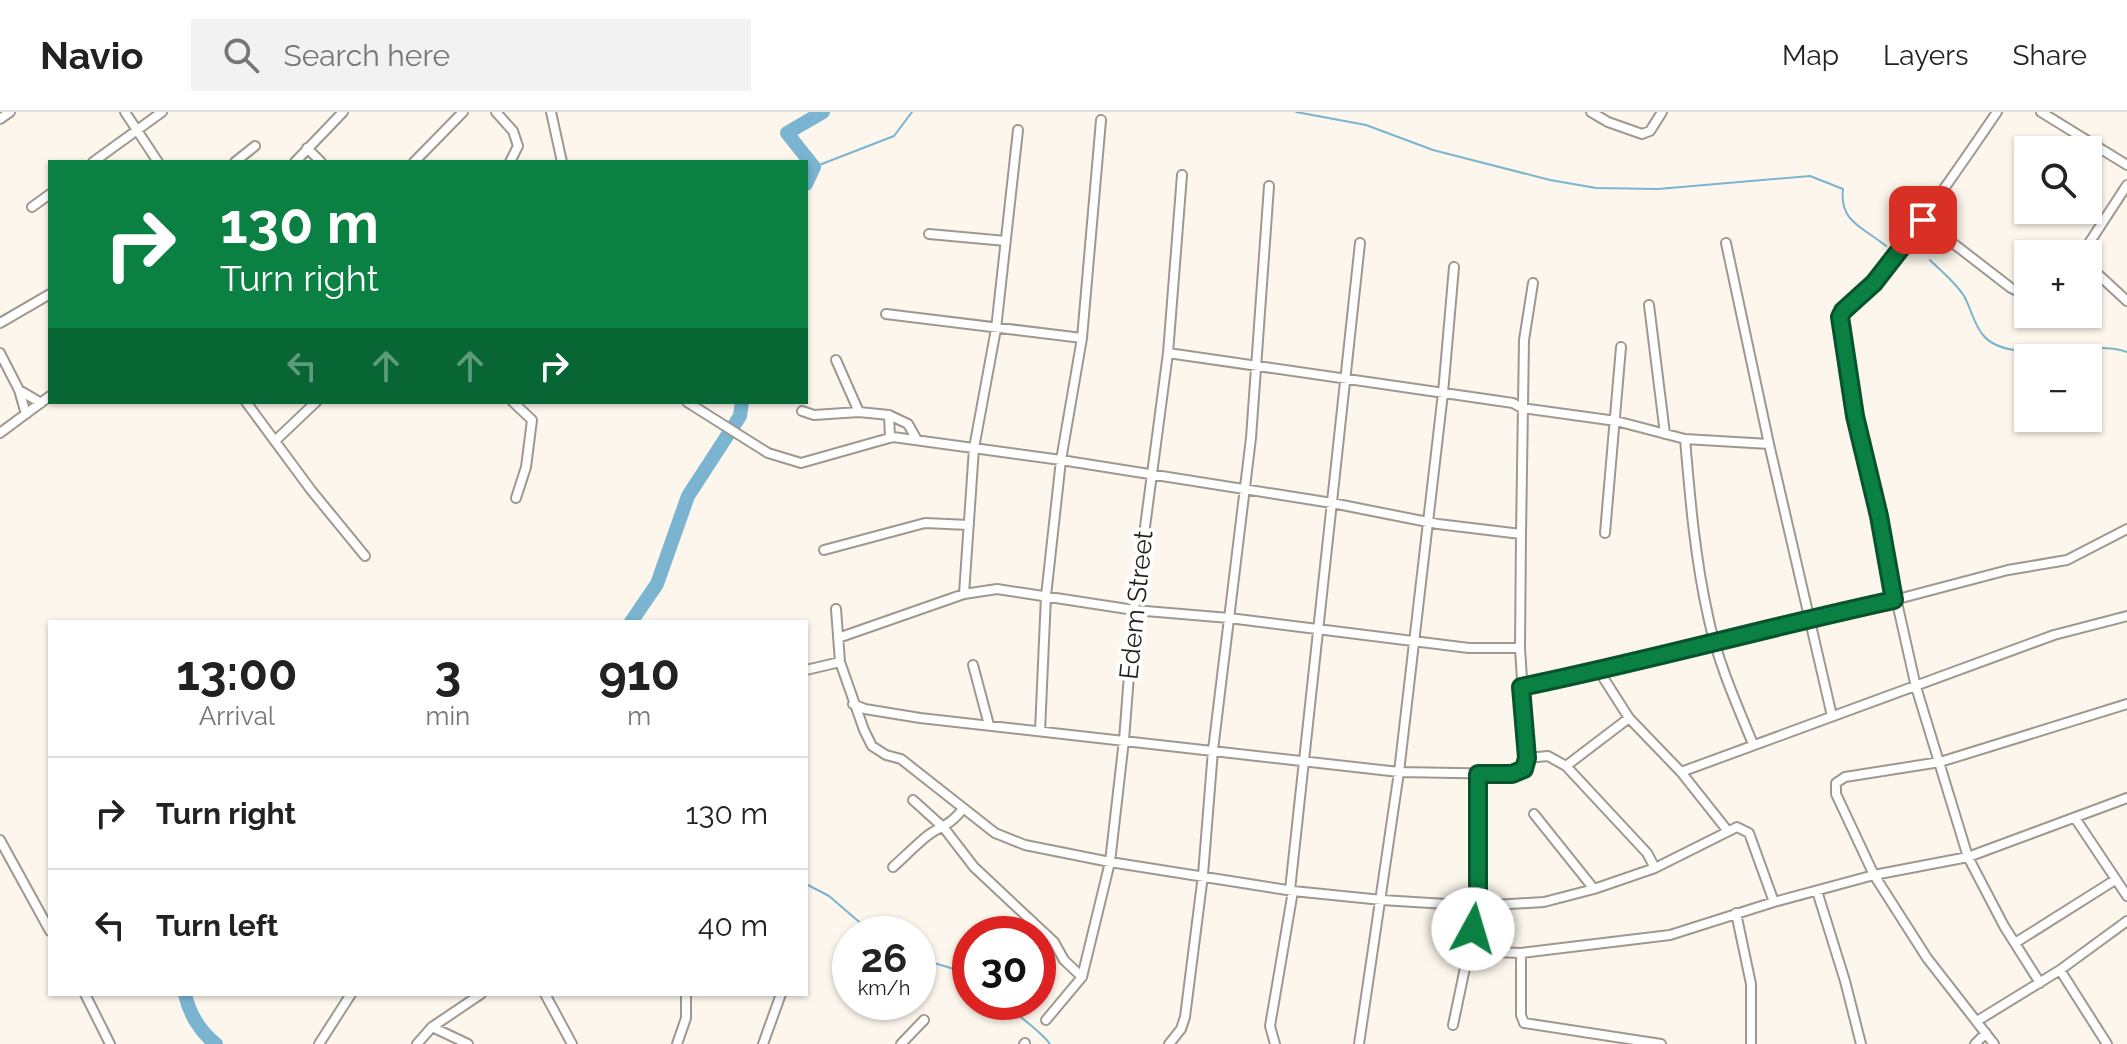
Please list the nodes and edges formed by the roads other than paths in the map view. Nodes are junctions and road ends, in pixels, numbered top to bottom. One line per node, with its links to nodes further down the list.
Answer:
1 (10, 112): 12 (street)
2 (125, 112): 14 (street)
3 (162, 112): 14 (street)
4 (343, 112): 17 (street)
5 (463, 112): 23 (street)
6 (496, 112): 24 (street)
7 (551, 112): 25 (street)
8 (1591, 112): 9 (street)
9 (1662, 112)
10 (1997, 112): 32 (street)
11 (2041, 112): 26 (street)
12 (0, 119)
13 (1101, 120): 48 (street)
14 (137, 130): 18 (street); 19 (street)
15 (1018, 130): 35 (street)
16 (255, 146): 20 (street)
17 (307, 148): 21 (street); 22 (street)
18 (96, 160)
19 (157, 160)
20 (238, 160)
21 (297, 160)
22 (319, 160)
23 (416, 160)
24 (511, 160)
25 (562, 160)
26 (2127, 165)
27 (1182, 175): 51 (street, Edem Street)
28 (2127, 185): 34 (street)
29 (1269, 186): 53 (street)
30 (48, 195): 31 (street)
31 (32, 207)
32 (1923, 220): 41 (street); 91 (street)
33 (929, 234): 35 (street)
34 (2091, 240)
35 (1006, 241): 47 (street)
36 (1360, 243): 54 (street)
37 (1726, 243): 75 (street)
38 (1454, 267): 56 (street)
39 (2102, 278): 43 (street)
40 (1533, 283): 63 (street)
41 (2014, 289)
42 (48, 295): 46 (street)
43 (2127, 301)
44 (1649, 305): 70 (street)
45 (886, 314): 47 (street)
46 (0, 323)
47 (996, 329): 48 (street); 76 (street)
48 (1082, 338): 77 (street)
49 (1621, 347): 68 (street)
50 (0, 353): 55 (street)
51 (1168, 353): 53 (street); 78 (street, Edem Street)
52 (836, 360): 65 (street)
53 (1256, 367): 54 (street); 79 (street)
54 (1344, 378): 56 (street); 81 (street)
55 (19, 390): 58 (street); 66 (street)
56 (1443, 393): 63 (street); 82 (street)
57 (48, 398): 58 (street)
58 (41, 403): 66 (street)
59 (248, 404): 73 (street)
60 (314, 404): 73 (street)
61 (515, 404): 80 (street)
62 (690, 404): 71 (street)
63 (1522, 408): 68 (street); 86 (street)
64 (802, 411): 65 (street)
65 (859, 412): 67 (street)
66 (26, 414): 69 (street)
67 (889, 415): 71 (street); 74 (street)
68 (1616, 421): 70 (street); 85 (street)
69 (0, 433)
70 (1665, 434): 72 (street)
71 (890, 438): 74 (street)
72 (1685, 439): 75 (street); 99 (street)
73 (276, 440): 88 (street)
74 (917, 440): 76 (street)
75 (1769, 444): 96 (street)
76 (974, 448): 77 (street); 83 (street)
77 (1061, 460): 78 (street); 90 (street)
78 (1150, 475): 79 (street); 93 (street, Edem Street)
79 (1244, 491): 81 (street); 95 (street)
80 (516, 498)
81 (1332, 503): 82 (street); 97 (street)
82 (1428, 522): 86 (street); 100 (street)
83 (969, 525): 87 (street); 89 (street)
84 (2127, 529): 91 (street)
85 (1605, 533)
86 (1521, 534): 101 (street)
87 (824, 550)
88 (365, 556)
89 (964, 594): 90 (street); 98 (street)
90 (1046, 596): 93 (street); 113 (street)
91 (1894, 600): 96 (street); 107 (street)
92 (836, 609): 98 (street)
93 (1134, 610): 95 (street); 114 (street, Edem Street)
94 (2127, 616): 107 (street)
95 (1229, 618): 97 (street); 116 (street)
96 (1809, 618): 99 (street); 110 (street)
97 (1318, 629): 100 (street); 118 (street)
98 (838, 638): 102 (street)
99 (1716, 640): 105 (street); 115 (street)
100 (1414, 641): 101 (street); 121 (street)
101 (1520, 648): 106 (street)
102 (840, 662): 104 (street); 108 (street)
103 (973, 665): 112 (street)
104 (808, 670)
105 (1599, 671): 106 (street); 111 (street)
106 (1521, 687): 117 (street)
107 (1916, 687): 110 (street); 119 (street)
108 (853, 704): 112 (street); 126 (street)
109 (2127, 704): 119 (street)
110 (1832, 716): 115 (street)
111 (1629, 718): 120 (street); 122 (street)
112 (989, 725): 113 (street)
113 (1040, 731): 114 (street)
114 (1124, 740): 116 (street); 133 (street, Edem Street)
115 (1753, 744): 122 (street)
116 (1213, 750): 118 (street); 136 (street)
117 (1527, 758): 120 (street); 123 (street)
118 (1305, 761): 121 (street); 140 (street)
119 (1940, 762): 132 (street); 137 (street)
120 (1566, 766): 135 (street)
121 (1399, 772): 123 (street); 143 (street)
122 (1681, 772): 130 (street)
123 (1478, 774): 145 (street)
124 (2127, 798): 128 (street)
125 (913, 800): 129 (street)
126 (962, 810): 129 (street); 133 (street)
127 (1534, 814): 139 (street)
128 (2075, 818): 132 (street); 138 (street)
129 (944, 828): 134 (street); 153 (street)
130 (1727, 830): 135 (street); 144 (street)
131 (0, 840): 148 (street)
132 (1968, 857): 137 (street); 149 (street)
133 (1110, 862): 136 (street); 153 (street, Edem Street)
134 (893, 867)
135 (1655, 868): 139 (street)
136 (1203, 875): 140 (street); 175 (street)
137 (1874, 875): 141 (street); 163 (street)
138 (2115, 880): 142 (street); 149 (street)
139 (1594, 889): 145 (street)
140 (1291, 890): 143 (street); 176 (street)
141 (1817, 891): 144 (street); 180 (street)
142 (2127, 896)
143 (1382, 900): 145 (street); 177 (street)
144 (1774, 902): 146 (street)
145 (1478, 906): 150 (street)
146 (1736, 913): 151 (street); 179 (street)
147 (2127, 921): 152 (street)
148 (48, 927)
149 (2015, 943): 154 (street)
150 (1469, 951): 151 (street); 164 (street)
151 (1521, 953): 178 (street)
152 (2060, 970): 154 (street); 183 (street)
153 (1082, 977): 161 (street, Edem Street)
154 (2040, 983): 163 (street)
155 (86, 996): 167 (street)
156 (350, 996): 168 (street)
157 (478, 996): 165 (street)
158 (546, 996): 171 (street)
159 (686, 996): 172 (street)
160 (780, 996): 173 (street)
161 (1056, 1008)
162 (924, 1020): 174 (street)
163 (1977, 1021): 166 (street)
164 (1453, 1025)
165 (432, 1027): 169 (street); 170 (street)
166 (1986, 1033): 181 (street); 182 (street)
167 (110, 1044)
168 (319, 1044)
169 (417, 1044)
170 (468, 1044)
171 (572, 1044)
172 (677, 1044)
173 (763, 1044)
174 (901, 1044)
175 (1169, 1044)
176 (1275, 1044)
177 (1359, 1044)
178 (1661, 1044)
179 (1751, 1044)
180 (1861, 1044)
181 (1975, 1044)
182 (1994, 1044)
183 (2107, 1044)

